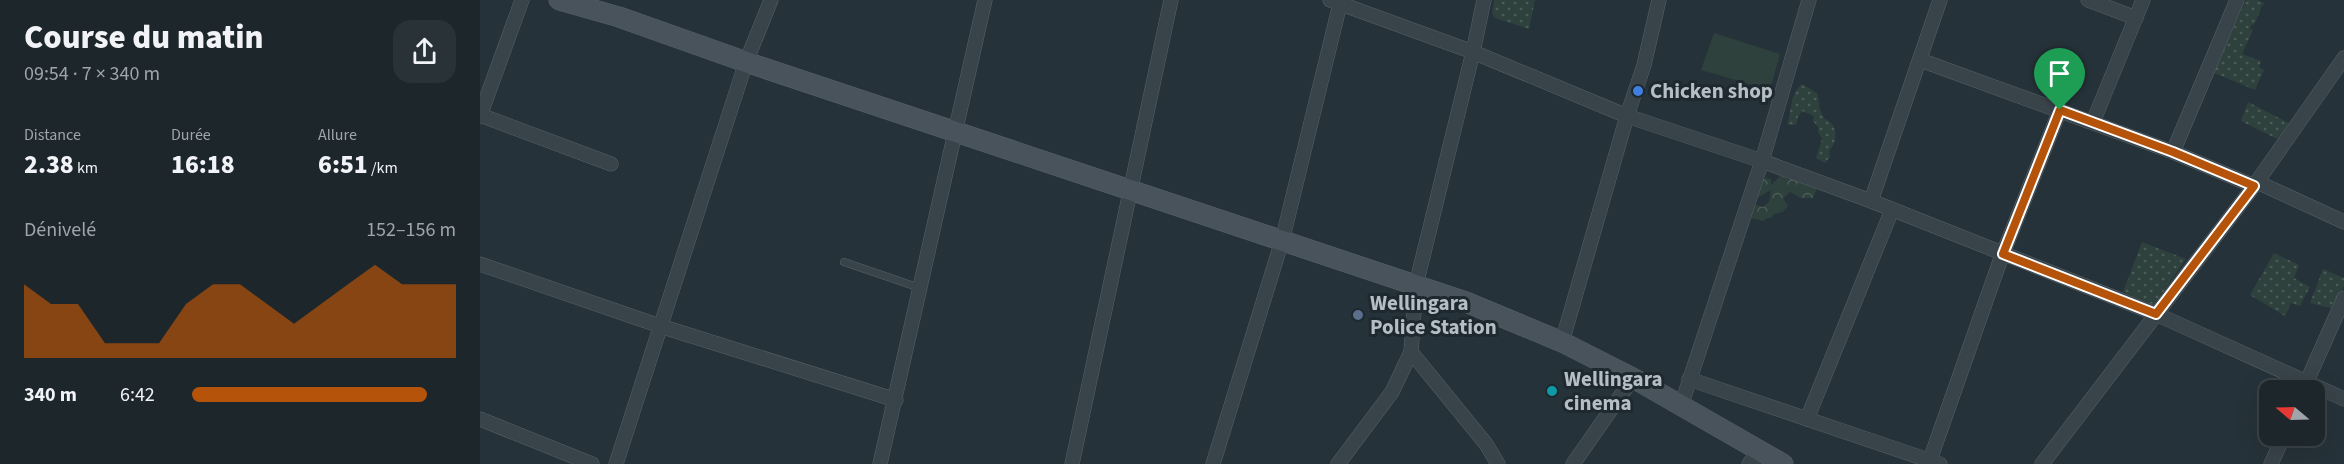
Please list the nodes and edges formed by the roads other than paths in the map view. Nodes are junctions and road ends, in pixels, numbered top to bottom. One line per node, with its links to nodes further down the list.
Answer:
1 (522, 0): 20 (street)
2 (559, 0): 18 (street)
3 (771, 0): 18 (street)
4 (985, 0): 23 (street)
5 (1171, 0): 28 (street)
6 (1484, 0): 15 (street)
7 (1659, 0): 21 (street)
8 (1809, 0): 25 (street)
9 (1940, 0): 17 (street)
10 (2088, 0): 14 (street)
11 (2143, 0): 14 (street)
12 (2237, 0): 24 (street)
13 (1337, 1): 15 (street); 32 (street)
14 (2136, 18): 22 (street)
15 (1473, 52): 21 (street); 36 (street)
16 (2344, 58): 27 (street)
17 (1920, 60): 19 (street); 29 (street)
18 (746, 62): 23 (street); 40 (street)
19 (2060, 110): 22 (street); 33 (street)
20 (480, 115): 26 (street)
21 (1627, 116): 25 (street); 41 (street)
22 (2093, 122): 24 (street)
23 (955, 130): 28 (street); 37 (street)
24 (2173, 152): 27 (street)
25 (1762, 161): 29 (street); 44 (street)
26 (611, 164)
27 (2255, 184): 31 (street); 39 (street)
28 (1131, 189): 32 (street); 59 (street)
29 (1871, 201): 30 (street)
30 (1892, 210): 33 (street); 52 (street)
31 (2344, 222)
32 (1282, 241): 36 (street); 60 (street)
33 (2003, 254): 39 (street); 55 (street)
34 (844, 262): 37 (lane)
35 (480, 264): 40 (street)
36 (1416, 285): 41 (street); 42 (street)
37 (920, 288): 49 (street)
38 (2344, 298): 46 (street)
39 (2156, 314): 45 (street); 65 (street)
40 (660, 326): 49 (street); 57 (street)
41 (1562, 342): 43 (street)
42 (1411, 352): 61 (street); 62 (street)
43 (1633, 378): 50 (street); 63 (street)
44 (1689, 379): 50 (street); 52 (street)
45 (2291, 380)
46 (2308, 380)
47 (2325, 393): 48 (street)
48 (2344, 399)
49 (896, 400): 58 (street)
50 (1681, 406): 54 (street)
51 (480, 419): 56 (street)
52 (1807, 419): 55 (street)
53 (2279, 446): 66 (street)
54 (1754, 457): 64 (street)
55 (1935, 462)
56 (592, 464)
57 (616, 464)
58 (879, 464)
59 (1072, 464)
60 (1213, 464)
61 (1338, 464)
62 (1498, 464)
63 (1573, 464)
64 (1783, 464)
65 (2042, 464)
66 (2271, 464)

